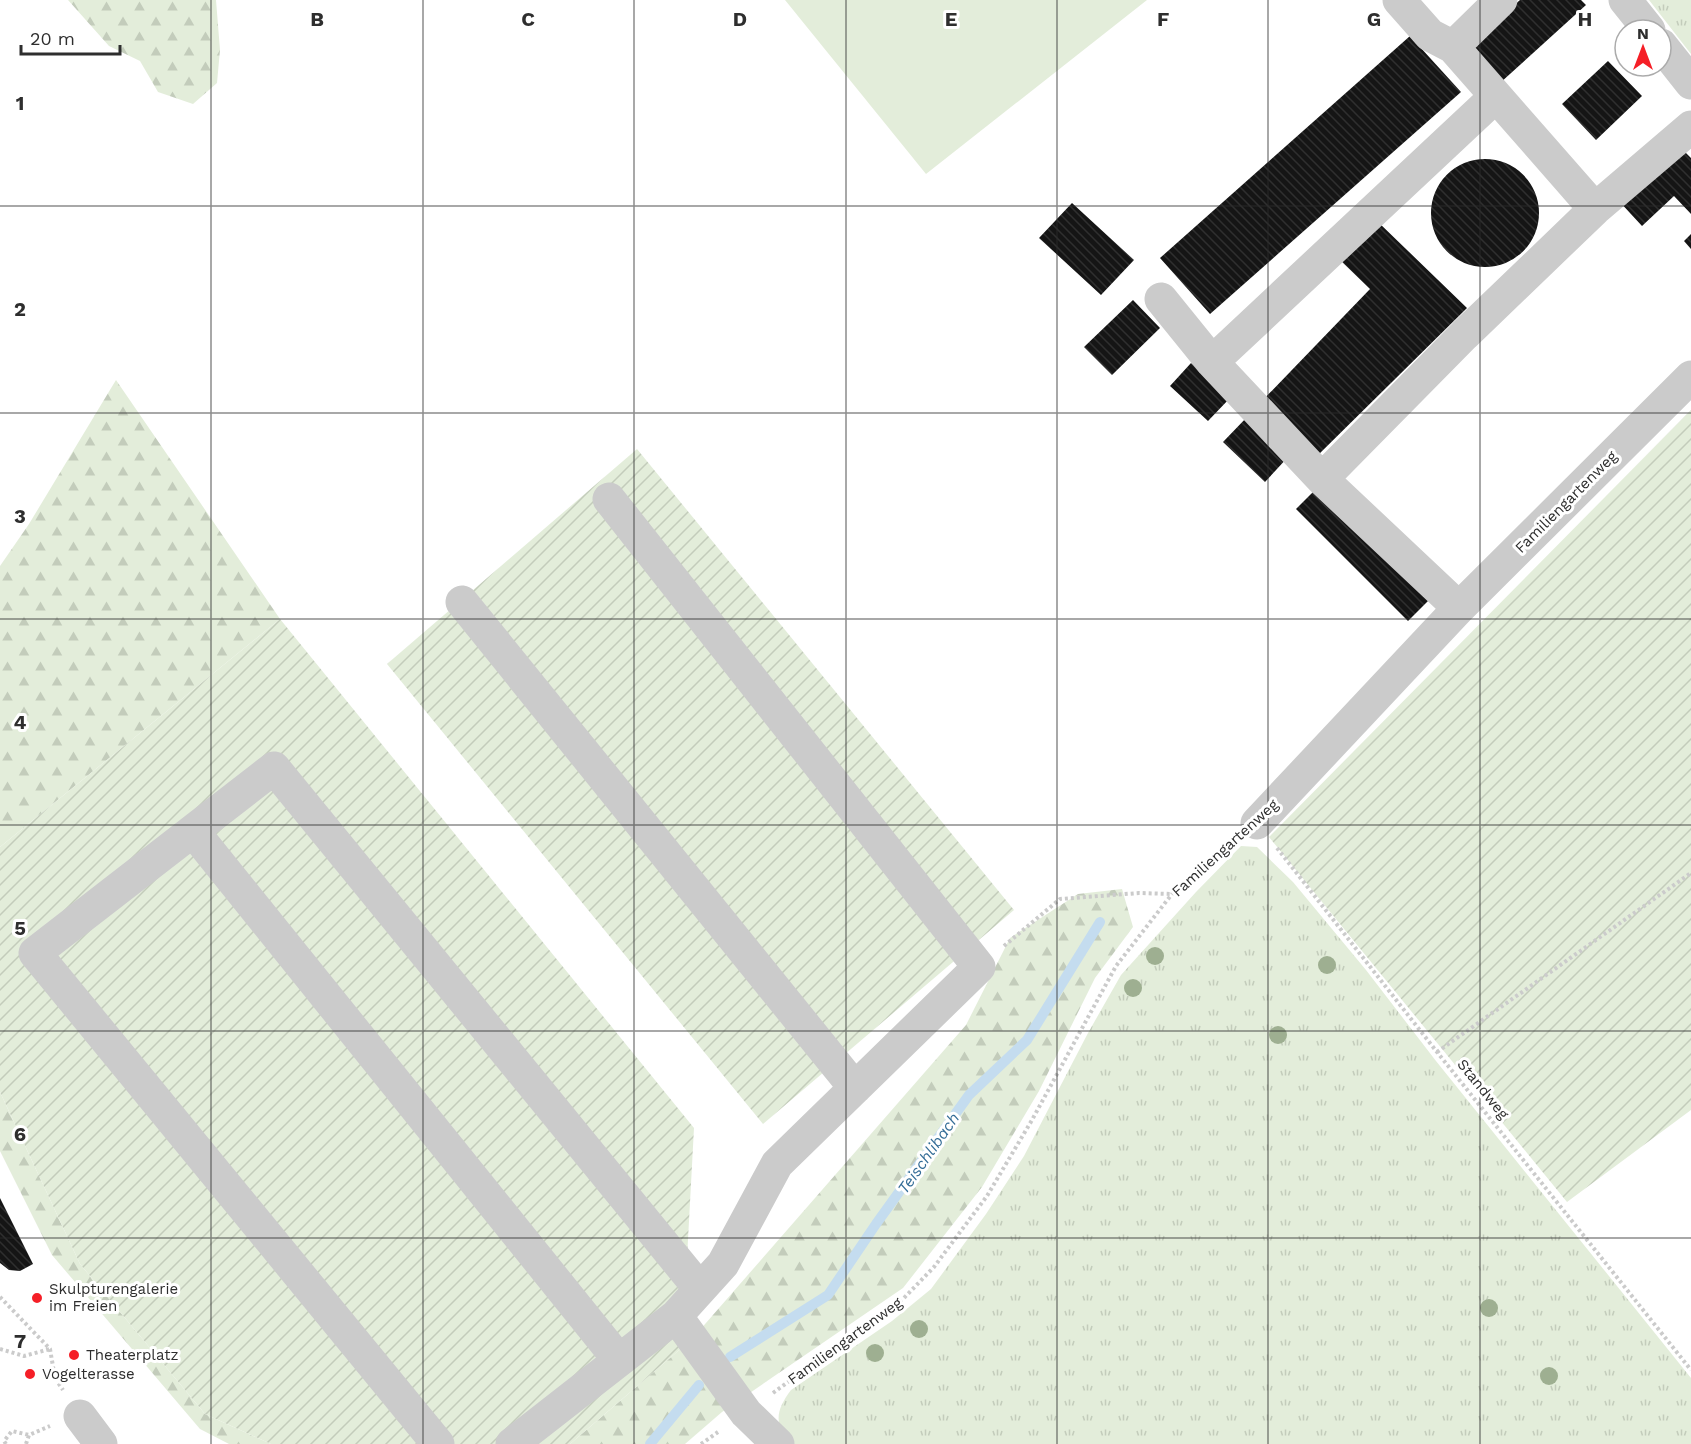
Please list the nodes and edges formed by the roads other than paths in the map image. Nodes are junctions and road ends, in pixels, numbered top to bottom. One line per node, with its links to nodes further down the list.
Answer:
1 (1399, 0): 5 (street)
2 (1501, 0): 5 (street)
3 (1625, 0): 4 (street)
4 (1639, 18)
5 (1453, 47): 8 (street)
6 (1673, 60): 7 (street)
7 (1691, 82)
8 (1495, 97): 10 (street); 12 (street)
9 (1691, 127): 10 (street)
10 (1595, 209): 14 (street)
11 (1161, 299): 12 (street)
12 (1212, 362): 14 (street)
13 (1691, 377): 17 (street, Familiengartenweg)
14 (1322, 479): 17 (street)
15 (609, 499): 20 (street)
16 (462, 602): 20 (street)
17 (1459, 608): 18 (street, Familiengartenweg)
18 (1257, 823)
19 (193, 831): 21 (street); 23 (street); 26 (street)
20 (855, 1088): 21 (street)
21 (700, 1289): 22 (street)
22 (676, 1316): 23 (street); 28 (street)
23 (619, 1360): 27 (street)
24 (80, 1416): 25 (street)
25 (101, 1444)
26 (438, 1444)
27 (512, 1444)
28 (778, 1444)

